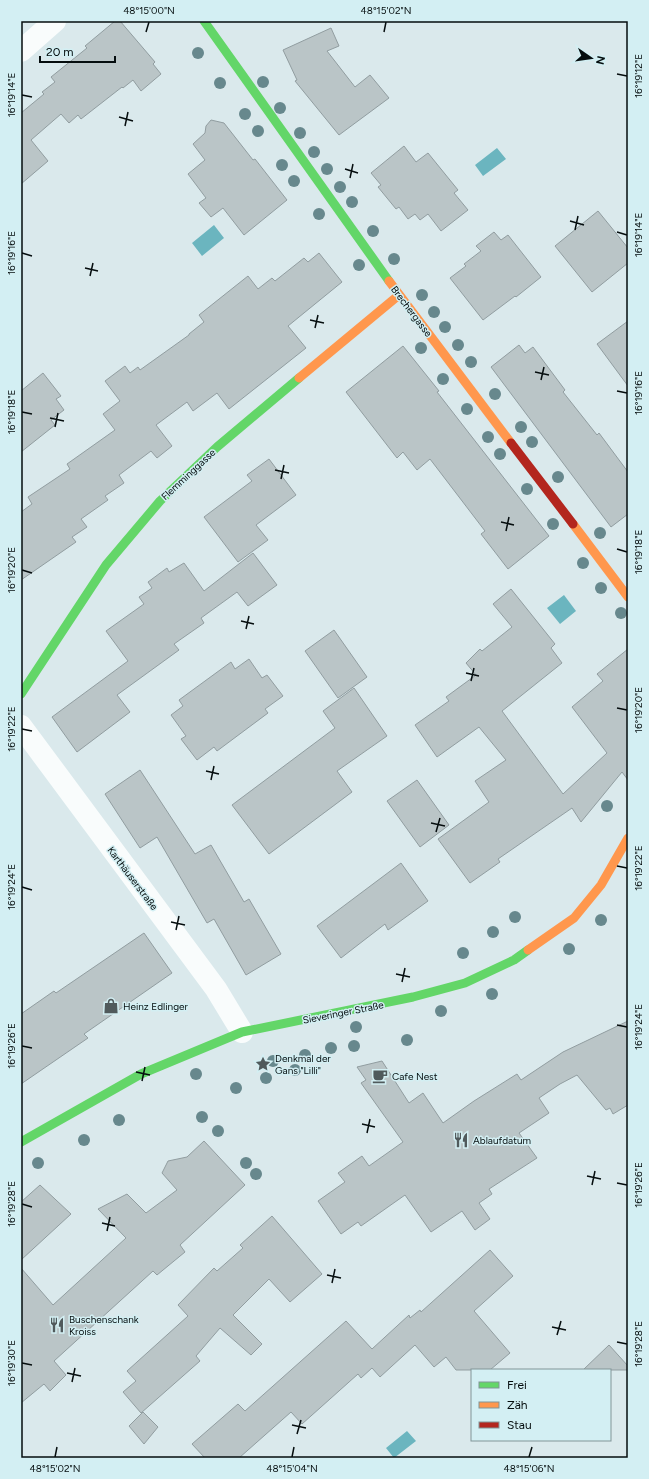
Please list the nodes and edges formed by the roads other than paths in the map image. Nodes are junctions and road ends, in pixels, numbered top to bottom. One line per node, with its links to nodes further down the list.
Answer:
1 (55, 21): 3 (street)
2 (204, 21): 4 (street, Brechergasse)
3 (21, 51)
4 (399, 294): 5 (street, Brechergasse); 6 (street, Flemminggasse)
5 (628, 597)
6 (21, 694)
7 (21, 726): 9 (street, Karthäuserstraße)
8 (628, 838): 9 (street, Sieveringer Straße)
9 (242, 1032): 10 (street, Sieveringer Straße)
10 (21, 1142)

